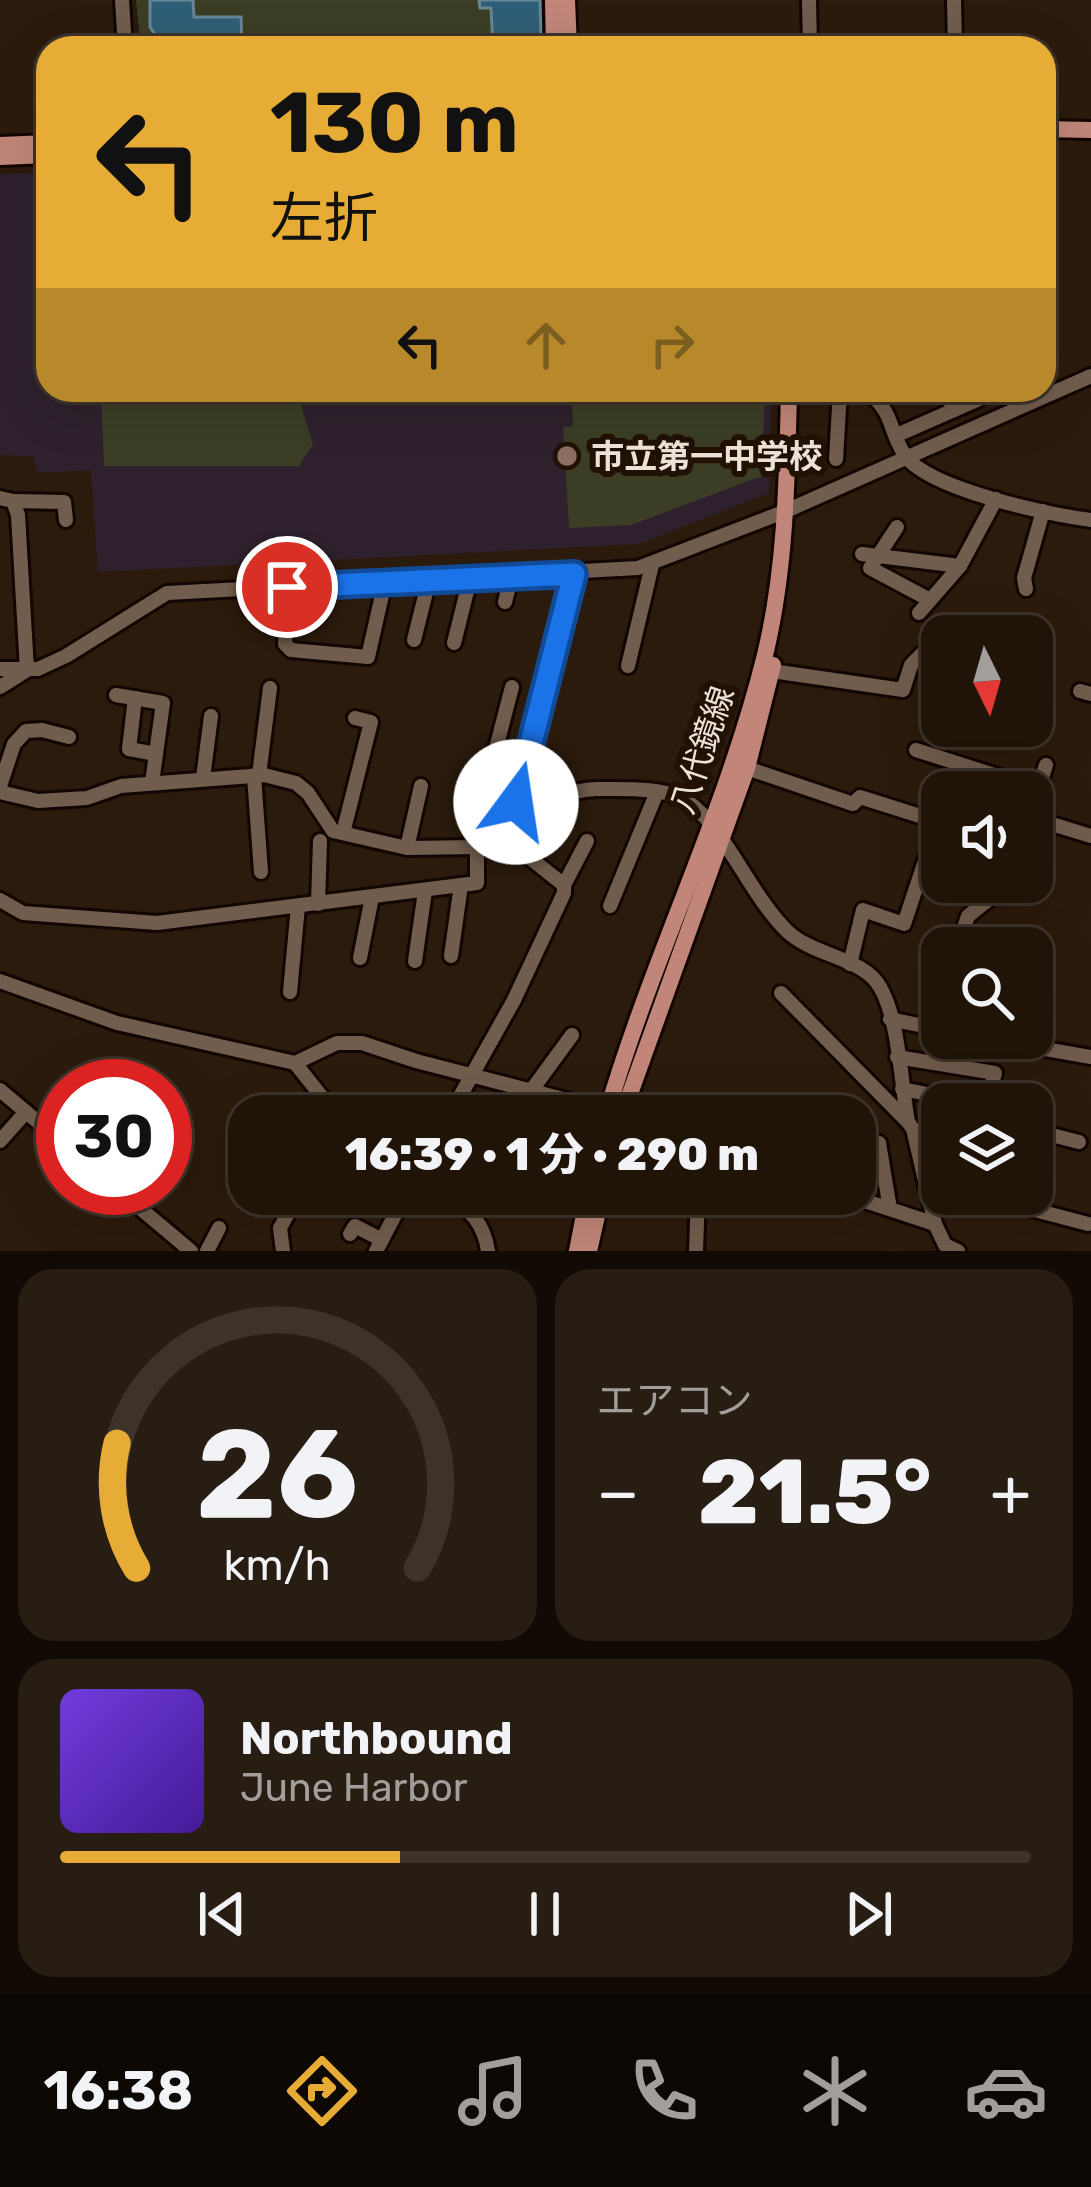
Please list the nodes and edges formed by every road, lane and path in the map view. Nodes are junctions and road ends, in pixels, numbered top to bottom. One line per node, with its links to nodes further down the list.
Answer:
1 (122, 0): 6 (street)
2 (553, 0): 7 (main road)
3 (567, 0): 8 (main road)
4 (809, 0): 9 (street)
5 (954, 0): 10 (street)
6 (124, 36)
7 (554, 36)
8 (568, 36)
9 (810, 36)
10 (955, 36)
11 (1056, 129): 12 (main road)
12 (1091, 130)
13 (1056, 139): 14 (main road)
14 (1091, 140)
15 (36, 144): 16 (main road)
16 (0, 145)
17 (36, 156): 18 (main road)
18 (0, 157)
19 (1091, 376): 20 (street)
20 (1056, 391)
21 (789, 402): 34 (main road, 八代鏡線)
22 (798, 402): 34 (main road, 八代鏡線)
23 (838, 402): 31 (street)
24 (881, 402): 29 (street)
25 (950, 402): 28 (street)
26 (972, 402): 28 (street)
27 (1031, 402): 30 (street)
28 (954, 410): 29 (street)
29 (897, 435): 30 (street)
30 (905, 457): 33 (street); 34 (street)
31 (836, 459)
32 (7, 499): 36 (street); 57 (street)
33 (996, 499): 35 (street); 41 (street)
34 (791, 508): 40 (street); 58 (main road, 八代鏡線); 82 (main road, 八代鏡線)
35 (1043, 512): 37 (street); 48 (street)
36 (66, 520)
37 (1091, 520)
38 (897, 527): 39 (street)
39 (870, 555): 41 (street); 49 (street)
40 (652, 565): 42 (street); 55 (street)
41 (960, 566): 49 (street)
42 (574, 574): 43 (street); 79 (street)
43 (511, 577): 44 (street); 50 (street)
44 (470, 579): 45 (street); 53 (street)
45 (429, 580): 46 (street); 52 (street)
46 (385, 582): 47 (street); 47 (street)
47 (287, 587): 57 (street)
48 (1026, 589)
49 (930, 600): 51 (street)
50 (505, 602)
51 (919, 614)
52 (414, 640)
53 (454, 643)
54 (921, 655): 58 (street)
55 (628, 665)
56 (0, 669): 57 (street)
57 (27, 670): 59 (street)
58 (772, 671): 70 (main road, 八代鏡線)
59 (0, 687)
60 (512, 687): 79 (street)
61 (270, 688): 73 (street)
62 (116, 695): 63 (street)
63 (135, 698): 68 (street); 68 (street)
64 (211, 716): 74 (street)
65 (355, 718): 83 (street)
66 (70, 737): 77 (street)
67 (916, 750): 71 (street)
68 (156, 754): 75 (street)
69 (1046, 765): 72 (street)
70 (747, 768): 80 (street); 82 (main road, 八代鏡線)
71 (982, 771)
72 (1044, 771)
73 (257, 775): 74 (street); 83 (street); 90 (street)
74 (203, 778): 75 (street)
75 (152, 783): 77 (street)
76 (422, 786): 89 (street)
77 (0, 789)
78 (657, 792): 79 (street); 82 (street); 100 (street)
79 (516, 815): 84 (street)
80 (921, 816)
81 (1053, 824): 85 (street)
82 (715, 830): 105 (street); 126 (main road, 八代鏡線)
83 (343, 833): 89 (street)
84 (502, 835): 88 (street); 93 (street)
85 (1091, 836)
86 (320, 841): 98 (street)
87 (587, 841): 93 (street)
88 (477, 847): 89 (street); 92 (street)
89 (407, 848)
90 (261, 872)
91 (921, 876): 105 (street)
92 (461, 885): 94 (street); 102 (street)
93 (564, 885): 116 (street)
94 (425, 891): 95 (street); 104 (street)
95 (372, 897): 98 (street); 103 (street)
96 (0, 900): 99 (street)
97 (984, 903): 101 (street)
98 (318, 904): 99 (street)
99 (298, 906): 107 (street)
100 (610, 906)
101 (964, 927)
102 (451, 956)
103 (360, 958)
104 (415, 961)
105 (850, 964): 109 (street)
106 (0, 981): 115 (street)
107 (290, 992)
108 (781, 993): 129 (street)
109 (890, 1019): 110 (street); 113 (street)
110 (921, 1026)
111 (573, 1036): 120 (street)
112 (1053, 1050): 114 (street)
113 (897, 1057): 117 (street); 119 (street)
114 (1091, 1057)
115 (295, 1063): 116 (street); 122 (street)
116 (472, 1075): 120 (street); 123 (street)
117 (991, 1083)
118 (0, 1090): 127 (street)
119 (902, 1090): 121 (street); 129 (street)
120 (537, 1092): 124 (street); 125 (street)
121 (921, 1093)
122 (320, 1095)
123 (461, 1095)
124 (536, 1095)
125 (547, 1095)
126 (624, 1095)
127 (26, 1112): 128 (street); 131 (street)
128 (36, 1120)
129 (908, 1122): 134 (street)
130 (1053, 1135): 132 (street)
131 (0, 1141)
132 (1079, 1142)
133 (879, 1143): 136 (street)
134 (921, 1167)
135 (876, 1204): 136 (street)
136 (890, 1209): 146 (street)
137 (148, 1215): 152 (street)
138 (286, 1215): 154 (street)
139 (395, 1215): 150 (street)
140 (472, 1215): 155 (street)
141 (584, 1215): 156 (main road)
142 (597, 1215): 157 (main road)
143 (697, 1215): 158 (street)
144 (933, 1215): 146 (street)
145 (1053, 1215): 147 (street)
146 (935, 1224): 151 (street)
147 (1088, 1224)
148 (219, 1228): 153 (street)
149 (350, 1234): 150 (street)
150 (379, 1245)
151 (960, 1250)
152 (191, 1251)
153 (207, 1251)
154 (283, 1251)
155 (488, 1251)
156 (577, 1251)
157 (589, 1251)
158 (696, 1251)

